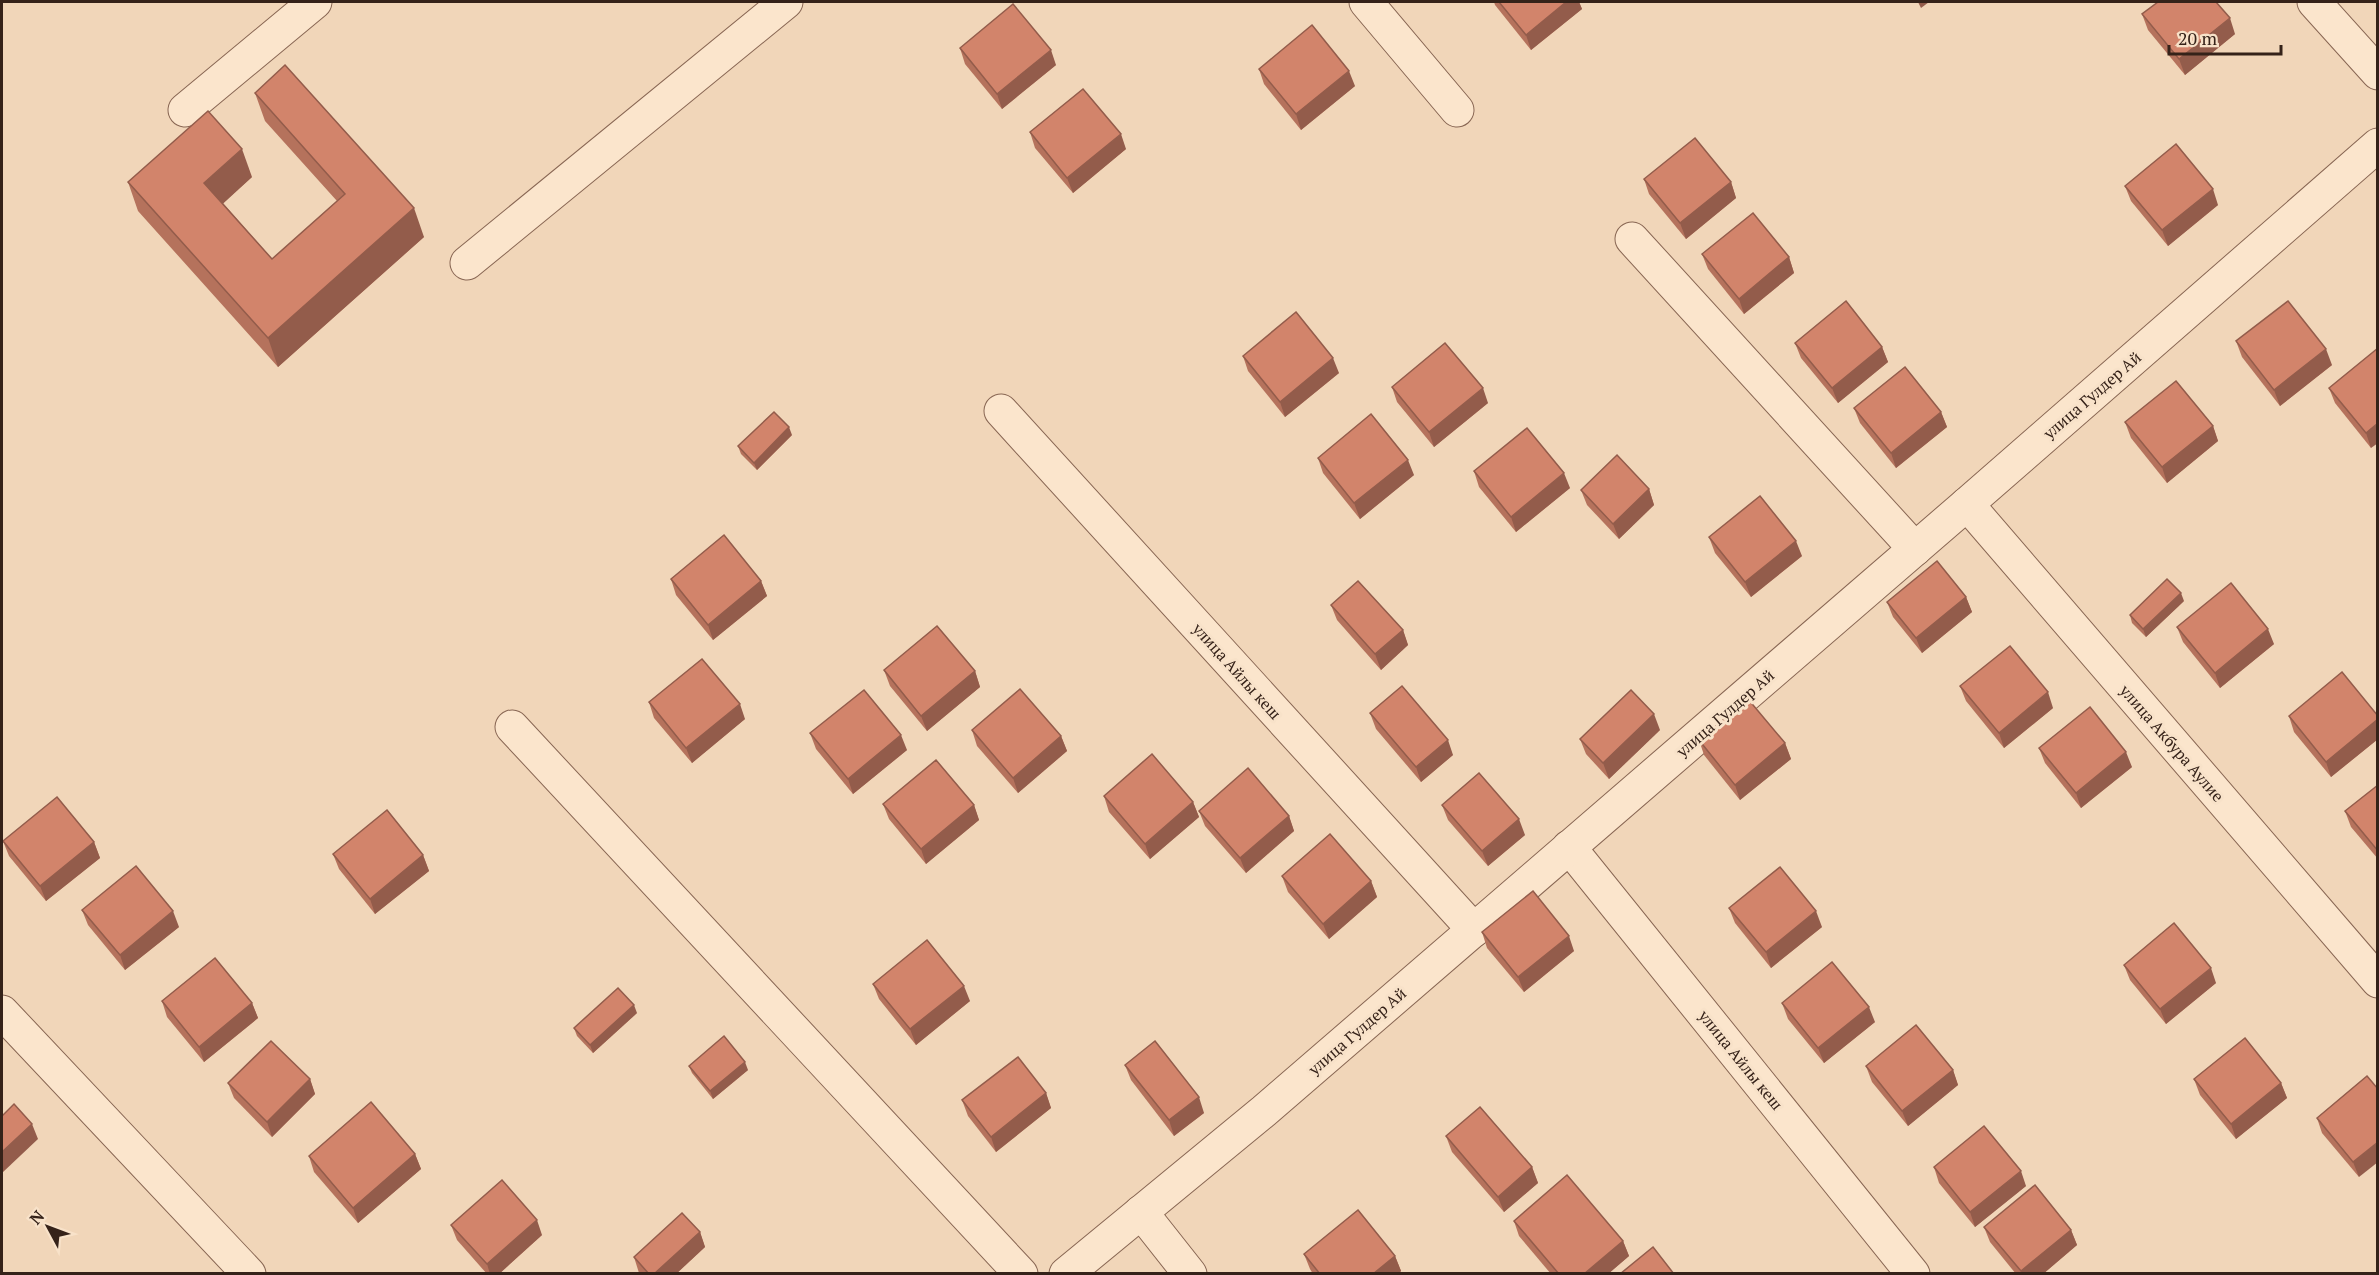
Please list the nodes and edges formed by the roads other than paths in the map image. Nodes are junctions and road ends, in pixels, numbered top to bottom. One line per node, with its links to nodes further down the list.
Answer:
1 (315, 2): 6 (street)
2 (786, 2): 10 (street)
3 (1366, 2): 7 (street)
4 (2314, 2): 5 (street)
5 (2378, 73)
6 (185, 110)
7 (1457, 110)
8 (2378, 145): 12 (street, улица Гулдер Ай)
9 (1632, 239): 13 (street)
10 (467, 263)
11 (1001, 411): 16 (street, улица Айлы кеш)
12 (1967, 504): 13 (street, улица Гулдер Ай); 17 (street, улица Акбура Аулие)
13 (1915, 549): 15 (street, улица Гулдер Ай)
14 (512, 727): 21 (street)
15 (1569, 847): 16 (street, улица Гулдер Ай); 24 (street, улица Айлы кеш)
16 (1474, 930): 19 (street, улица Гулдер Ай)
17 (2378, 981)
18 (2, 1012): 20 (street)
19 (1141, 1212): 22 (street, улица Гулдер Ай); 23 (street)
20 (249, 1274)
21 (1021, 1274)
22 (1066, 1274)
23 (1190, 1274)
24 (1913, 1274)

